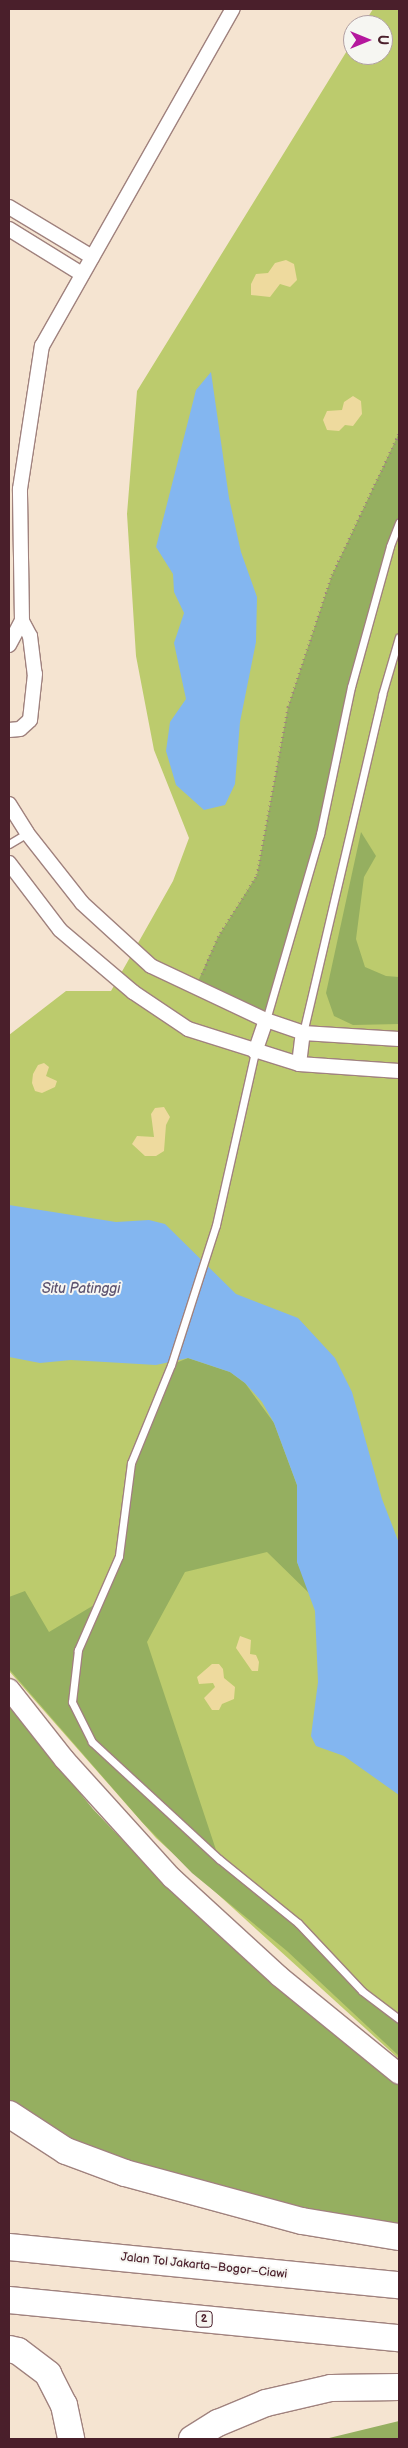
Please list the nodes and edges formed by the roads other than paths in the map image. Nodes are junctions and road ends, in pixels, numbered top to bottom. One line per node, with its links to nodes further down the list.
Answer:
1 (233, 9): 4 (street)
2 (9, 207): 4 (street)
3 (9, 229): 5 (street)
4 (92, 257): 5 (street)
5 (82, 274): 7 (street)
6 (399, 523): 15 (lane)
7 (22, 621): 9 (street); 10 (street)
8 (399, 638): 16 (lane)
9 (9, 645)
10 (9, 730)
11 (9, 804): 12 (street)
12 (27, 833): 13 (lane); 15 (street)
13 (9, 844)
14 (9, 863): 18 (street)
15 (266, 1020): 16 (street); 18 (street)
16 (303, 1033): 17 (street); 19 (street)
17 (399, 1039)
18 (254, 1052): 19 (street); 22 (lane)
19 (299, 1064): 20 (street)
20 (399, 1071)
21 (9, 1689): 23 (main road)
22 (399, 2019)
23 (399, 2074)
24 (9, 2114): 25 (highway)
25 (399, 2237)
26 (9, 2247): 27 (highway, Jalan Tol Jakarta–Bogor–Ciawi)
27 (399, 2285)
28 (9, 2300): 29 (highway, 2)
29 (399, 2338)
30 (9, 2348): 32 (highway)
31 (399, 2387): 33 (highway)
32 (71, 2439)
33 (192, 2439)

